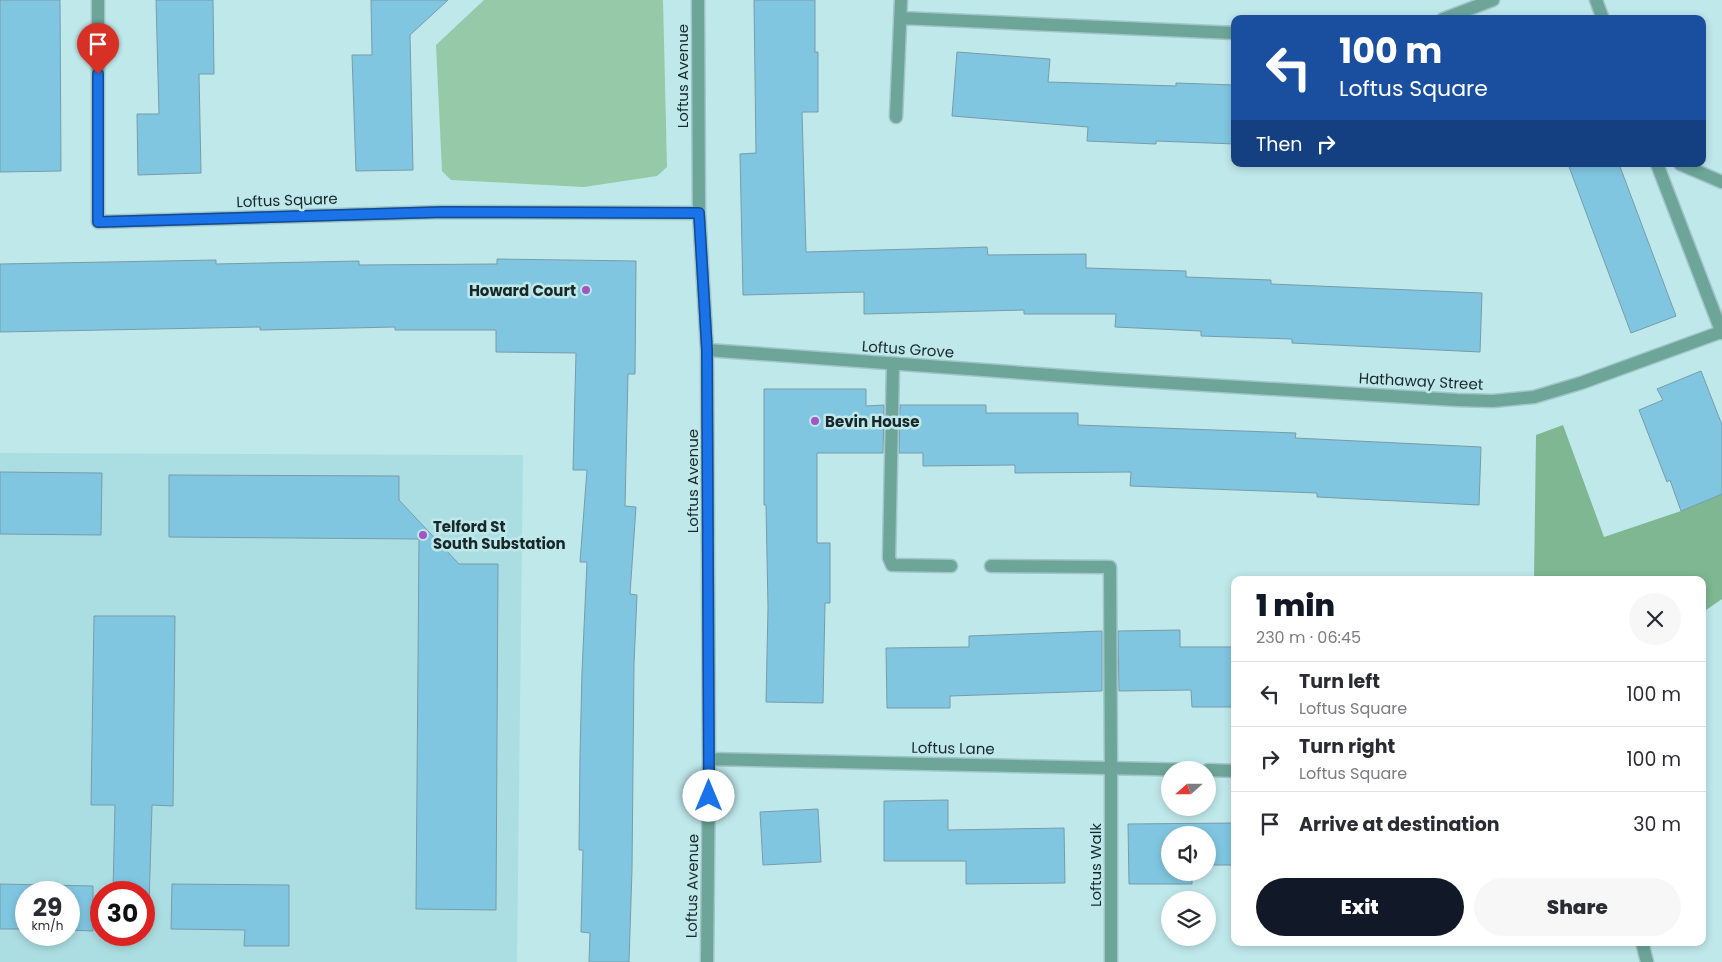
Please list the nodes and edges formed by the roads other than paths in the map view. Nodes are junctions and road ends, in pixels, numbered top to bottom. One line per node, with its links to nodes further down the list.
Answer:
1 (98, 0): 14 (street, Loftus Square)
2 (698, 0): 14 (street, Loftus Avenue)
3 (901, 0): 8 (street)
4 (1493, 0): 6 (street)
5 (1596, 0): 7 (street)
6 (1454, 15)
7 (1602, 15)
8 (900, 18): 9 (street); 10 (street)
9 (1231, 34)
10 (896, 117)
11 (1658, 167): 15 (street)
12 (1687, 167): 13 (street)
13 (1722, 182)
14 (699, 213): 16 (street, Loftus Avenue)
15 (1722, 333): 18 (street, Hathaway Street)
16 (707, 350): 17 (street, Loftus Grove); 21 (street, Loftus Avenue)
17 (893, 365): 18 (street, Loftus Grove); 19 (street)
18 (1107, 379)
19 (951, 566)
20 (990, 566): 22 (street, Loftus Walk)
21 (710, 759): 22 (street, Loftus Lane); 27 (street, Loftus Avenue)
22 (1111, 768): 23 (street, Loftus Lane); 28 (street, Loftus Walk)
23 (1161, 769)
24 (1216, 770): 25 (street)
25 (1231, 771)
26 (1643, 946): 29 (street)
27 (708, 962)
28 (1111, 962)
29 (1647, 962)

